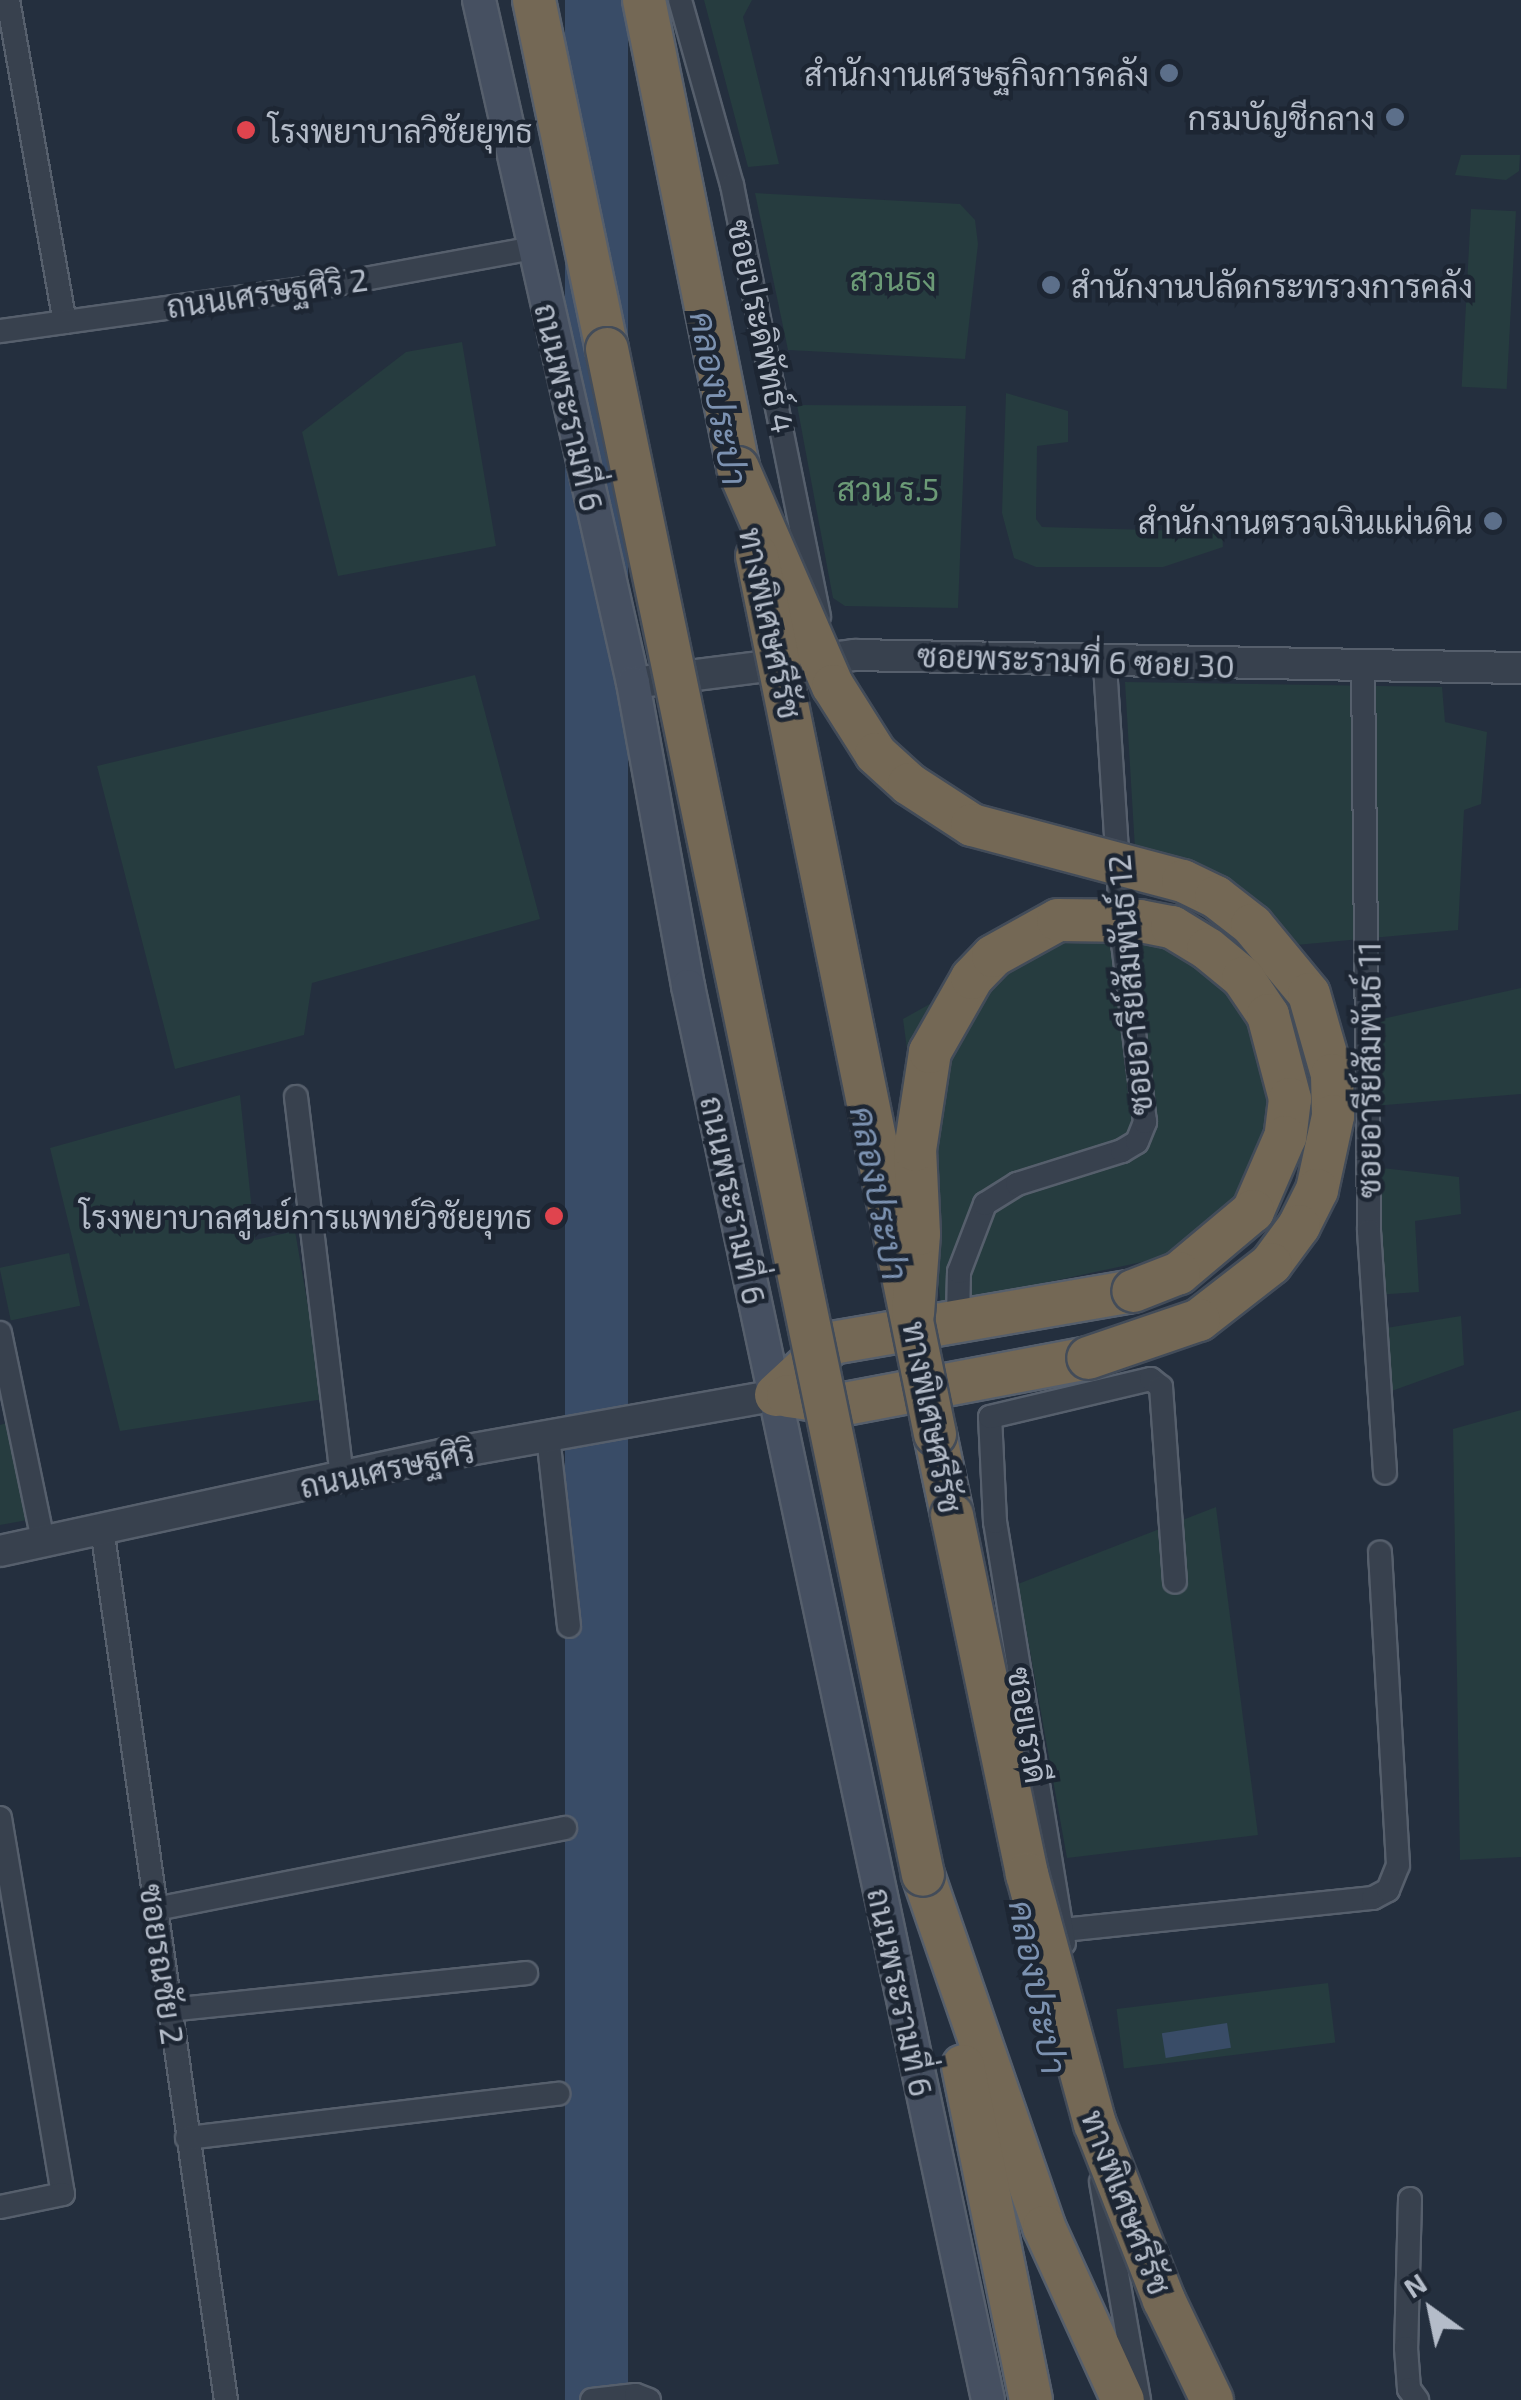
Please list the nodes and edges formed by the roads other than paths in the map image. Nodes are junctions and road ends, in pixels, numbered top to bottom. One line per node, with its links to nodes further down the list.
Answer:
1 (479, 0): 6 (main road, ถนนพระรามที่ 6)
2 (534, 0): 30 (highway, bridge)
3 (644, 0): 9 (highway, ทางพิเศษศรีรัช)
4 (680, 0): 10 (street, ซอยประดิพัทธ์ 4)
5 (8, 3): 7 (street)
6 (534, 248): 7 (street, ถนนเศรษฐศิริ 2); 14 (main road, ถนนพระรามที่ 6)
7 (65, 322): 8 (street, ถนนเศรษฐศิริ 2)
8 (0, 331)
9 (738, 468): 16 (highway, ทางพิเศษศรีรัช, bridge); 18 (highway, bridge)
10 (826, 657): 11 (street, ซอยพระรามที่ 6 ซอย 30); 14 (street, ซอยพระรามที่ 6 ซอย 30)
11 (1106, 662): 12 (street, ซอยพระรามที่ 6 ซอย 30); 16 (street, ซอยอารีย์สัมพันธ์ 12)
12 (1364, 667): 13 (street, ซอยพระรามที่ 6 ซอย 30); 20 (street, ซอยอารีย์สัมพันธ์ 11)
13 (1521, 668)
14 (633, 683): 18 (main road, ถนนพระรามที่ 6)
15 (296, 1098): 21 (street)
16 (932, 1319): 16 (highway, bridge); 18 (highway); 46 (highway, ทางพิเศษศรีรัช, bridge)
17 (0, 1333): 23 (street)
18 (776, 1395): 19 (street, ถนนเศรษฐศิริ); 42 (main road, ถนนพระรามที่ 6)
19 (548, 1436): 21 (street, ถนนเศรษฐศิริ); 27 (street)
20 (1384, 1472)
21 (342, 1476): 22 (street, ถนนเศรษฐศิริ)
22 (102, 1528): 23 (street, ถนนเศรษฐศิริ); 31 (street, ซอยรณชัย 2)
23 (43, 1541): 24 (street, ถนนเศรษฐศิริ)
24 (0, 1550)
25 (1380, 1553): 32 (street)
26 (1175, 1581): 32 (street, ซอยเรวดี)
27 (569, 1626)
28 (0, 1818): 38 (street)
29 (564, 1828): 31 (street)
30 (923, 1875): 43 (highway); 44 (highway)
31 (156, 1909): 34 (street, ซอยรณชัย 2)
32 (1062, 1930): 45 (street, ซอยเรวดี)
33 (526, 1974): 34 (street)
34 (170, 2010): 36 (street, ซอยรณชัย 2)
35 (558, 2094): 36 (street)
36 (187, 2138): 39 (street, ซอยรณชัย 2)
37 (1410, 2199): 47 (street)
38 (0, 2208)
39 (226, 2400)
40 (592, 2400): 41 (street)
41 (648, 2400)
42 (988, 2400)
43 (1031, 2400)
44 (1123, 2400)
45 (1138, 2400)
46 (1212, 2400)
47 (1417, 2400)

